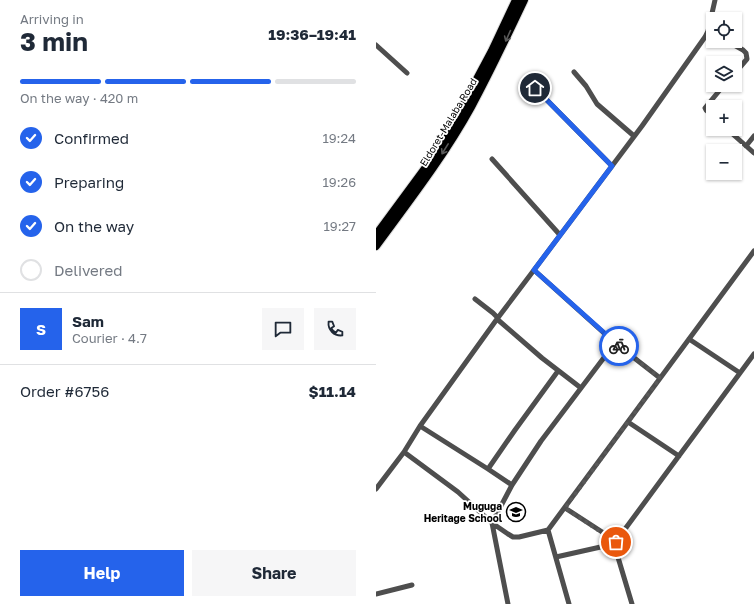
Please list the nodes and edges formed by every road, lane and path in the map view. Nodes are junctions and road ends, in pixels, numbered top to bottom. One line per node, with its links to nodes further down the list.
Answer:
1 (516, 0): 21 (highway, Eldoret-Malaba Road)
2 (524, 0): 23 (highway, Eldoret-Malaba Road, one-way to 23)
3 (715, 0): 4 (street)
4 (713, 12)
5 (706, 36): 14 (street)
6 (376, 45): 10 (street)
7 (739, 48): 8 (street)
8 (742, 65)
9 (574, 72): 14 (street)
10 (407, 73)
11 (535, 88): 20 (street)
12 (719, 92): 13 (street)
13 (712, 100)
14 (634, 136): 20 (street)
15 (735, 136): 17 (street)
16 (754, 136): 17 (street)
17 (746, 146): 18 (street)
18 (754, 153)
19 (492, 159): 22 (street)
20 (612, 166): 22 (street)
21 (376, 235)
22 (560, 235): 25 (street)
23 (376, 246)
24 (754, 251): 28 (street)
25 (534, 270): 27 (street); 29 (street)
26 (475, 299): 27 (street)
27 (497, 318): 31 (street); 36 (street)
28 (689, 339): 32 (street); 33 (street)
29 (615, 342): 33 (street); 34 (street)
30 (754, 354): 32 (street)
31 (558, 371): 34 (street); 39 (street)
32 (740, 373): 38 (street)
33 (660, 378): 35 (street)
34 (581, 388): 40 (street)
35 (628, 422): 38 (street); 42 (street)
36 (420, 426): 37 (street); 39 (street)
37 (404, 452): 41 (street); 43 (street)
38 (679, 456): 45 (street)
39 (488, 469): 40 (street)
40 (512, 485): 43 (street)
41 (376, 489)
42 (565, 508): 44 (street); 45 (street)
43 (492, 523): 44 (street); 49 (street)
44 (548, 530): 46 (street)
45 (615, 543): 46 (street); 51 (street)
46 (556, 557): 50 (street)
47 (412, 585): 48 (street)
48 (376, 594)
49 (508, 604)
50 (569, 604)
51 (632, 604)

